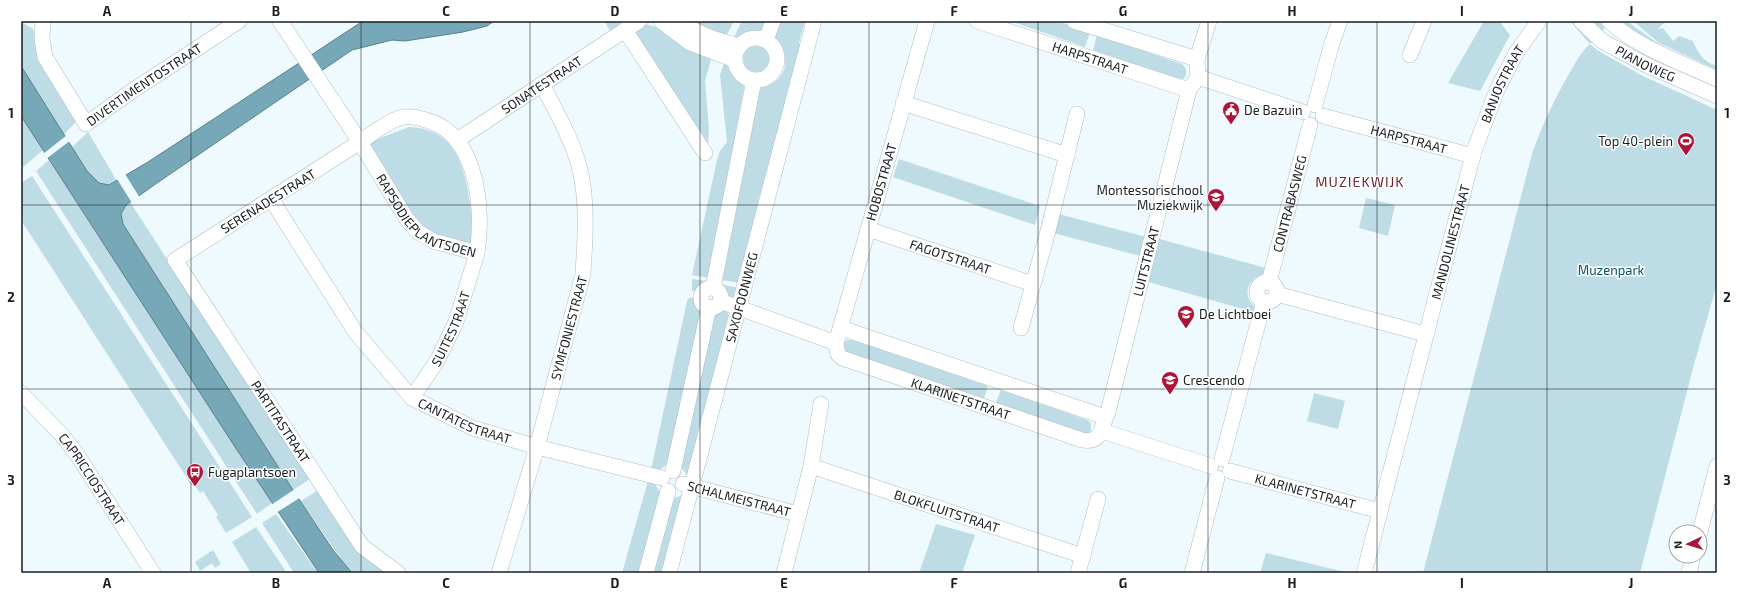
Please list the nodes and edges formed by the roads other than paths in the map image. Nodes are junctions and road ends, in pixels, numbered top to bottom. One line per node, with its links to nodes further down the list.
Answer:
1 (43, 21): 2 (street, DIVERTIMENTOSTRAAT)
2 (238, 21)
3 (280, 21): 33 (street)
4 (639, 21): 18 (street, SONATESTRAAT)
5 (661, 21): 20 (street)
6 (678, 21): 20 (street)
7 (773, 21): 19 (street)
8 (814, 21): 44 (street, SAXOFOONWEG)
9 (927, 21): 29 (street, HOBOSTRAAT)
10 (977, 21): 27 (street, HARPSTRAAT)
11 (1074, 21): 22 (street)
12 (1209, 21): 22 (street)
13 (1340, 21): 31 (street, CONTRABASWEG)
14 (1424, 21): 21 (street)
15 (1539, 21): 35 (street, BANJOSTRAAT)
16 (1581, 21): 28 (street, PIANOWEG)
17 (1609, 21): 24 (street, PIANOWEG)
18 (625, 30): 26 (street, SONATESTRAAT); 34 (street)
19 (766, 40): 20 (street); 25 (street)
20 (737, 53): 25 (street)
21 (1410, 55)
22 (1197, 59): 23 (street)
23 (1198, 77): 27 (street); 31 (street, HARPSTRAAT)
24 (1717, 79)
25 (754, 80): 43 (street)
26 (542, 84): 32 (street, SONATESTRAAT); 53 (street, SYMFONIESTRAAT)
27 (1189, 90): 52 (street, LUITSTRAAT)
28 (1717, 96)
29 (903, 103): 36 (street); 38 (street, HOBOSTRAAT)
30 (1077, 114): 36 (street)
31 (1313, 115): 35 (street, HARPSTRAAT); 42 (street, CONTRABASWEG)
32 (457, 140): 33 (street, RAPSODIEPLANTSOEN); 39 (street, RAPSODIEPLANTSOEN)
33 (360, 142): 37 (street, SERENADESTRAAT); 39 (street, RAPSODIEPLANTSOEN)
34 (705, 153)
35 (1473, 154): 47 (street, MANDOLINESTRAAT)
36 (1067, 155): 41 (street)
37 (271, 199): 40 (street, SERENADESTRAAT); 50 (street, CANTATESTRAAT)
38 (868, 229): 41 (street, FAGOTSTRAAT); 45 (street, HOBOSTRAAT)
39 (476, 253): 50 (street, SUITESTRAAT)
40 (175, 260): 64 (street, PARTITASTRAAT)
41 (1033, 284): 46 (street)
42 (1273, 288): 47 (street); 56 (street)
43 (714, 304): 44 (street); 57 (street, SAXOFOONWEG)
44 (739, 307): 48 (street); 57 (street, SAXOFOONWEG)
45 (841, 328): 48 (street, HOBOSTRAAT); 52 (street, KLARINETSTRAAT)
46 (1021, 328)
47 (1425, 334): 59 (street, MANDOLINESTRAAT)
48 (836, 342): 52 (street, KLARINETSTRAAT)
49 (21, 393): 63 (street, CAPRICCIOSTRAAT)
50 (412, 398): 53 (street, CANTATESTRAAT)
51 (821, 404): 54 (street, SCHALMEISTRAAT)
52 (1104, 424): 56 (street, KLARINETSTRAAT)
53 (537, 448): 57 (street, CANTATESTRAAT); 65 (street, SYMFONIESTRAAT)
54 (811, 466): 60 (street, SCHALMEISTRAAT); 62 (street, BLOKFLUITSTRAAT)
55 (1717, 466): 61 (street)
56 (1220, 469): 59 (street, KLARINETSTRAAT); 70 (street)
57 (675, 482): 60 (street, SCHALMEISTRAAT); 66 (street, SAXOFOONWEG); 67 (street, SAXOFOONWEG)
58 (1098, 499): 62 (street)
59 (1380, 511): 71 (street, MANDOLINESTRAAT)
60 (798, 514): 68 (street, SCHALMEISTRAAT)
61 (1702, 524)
62 (1083, 556): 69 (street)
63 (153, 573)
64 (398, 573)
65 (499, 573)
66 (646, 573)
67 (669, 573)
68 (784, 573)
69 (1078, 573)
70 (1192, 573)
71 (1364, 573)

